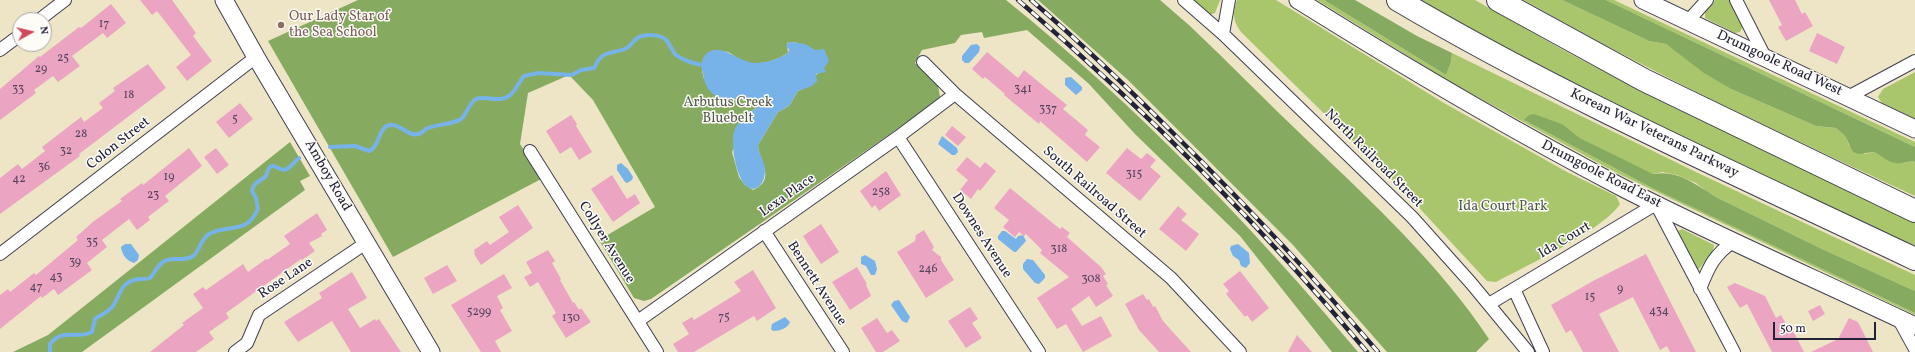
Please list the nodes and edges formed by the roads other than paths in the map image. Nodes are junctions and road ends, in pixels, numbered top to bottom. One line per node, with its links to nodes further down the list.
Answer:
1 (65, 0): 11 (street)
2 (224, 0): 16 (main road, Amboy Road)
3 (1184, 0): 13 (street, North Railroad Street)
4 (1229, 0): 13 (street)
5 (1298, 0): 25 (main road, Drumgoole Road East)
6 (1398, 0): 31 (highway, Korean War Veterans Parkway)
7 (1498, 0): 26 (highway)
8 (1643, 0): 12 (main road, Drumgoole Road West)
9 (1707, 0): 12 (street)
10 (1736, 0): 17 (street)
11 (49, 12)
12 (1688, 21): 17 (main road, Drumgoole Road West)
13 (1223, 34): 34 (street, North Railroad Street)
14 (12, 41): 15 (street)
15 (0, 50)
16 (256, 57): 29 (main road, Amboy Road); 30 (street, Colon Street)
17 (1766, 59): 21 (main road, Drumgoole Road West)
18 (1915, 61): 21 (street)
19 (923, 62): 20 (street, South Railroad Street)
20 (955, 94): 23 (street, Lexa Place); 45 (street, South Railroad Street)
21 (1848, 97): 22 (main road, Drumgoole Road West)
22 (1915, 129)
23 (898, 137): 27 (street, Lexa Place); 44 (street, Downes Avenue)
24 (530, 151): 36 (street, Collyer Avenue)
25 (1656, 204): 28 (main road, Drumgoole Road East); 32 (street); 33 (street, Ida Court)
26 (1915, 211)
27 (764, 232): 36 (street, Lexa Place); 43 (street, Bennett Avenue)
28 (1734, 241): 32 (street); 35 (main road, Drumgoole Road East)
29 (366, 243): 38 (street, Rose Lane); 41 (main road, Amboy Road)
30 (0, 254)
31 (1915, 259)
32 (1700, 288): 48 (street)
33 (1514, 289): 34 (street, Ida Court); 47 (street)
34 (1489, 304): 46 (street, North Railroad Street)
35 (1898, 318): 37 (main road, Drumgoole Road East); 39 (street)
36 (638, 321): 42 (street, Collyer Avenue)
37 (1915, 326)
38 (249, 348): 40 (street, Rose Lane)
39 (1915, 349)
40 (236, 352)
41 (431, 352)
42 (657, 352)
43 (843, 352)
44 (1039, 352)
45 (1240, 352)
46 (1528, 352)
47 (1543, 352)
48 (1734, 352)

